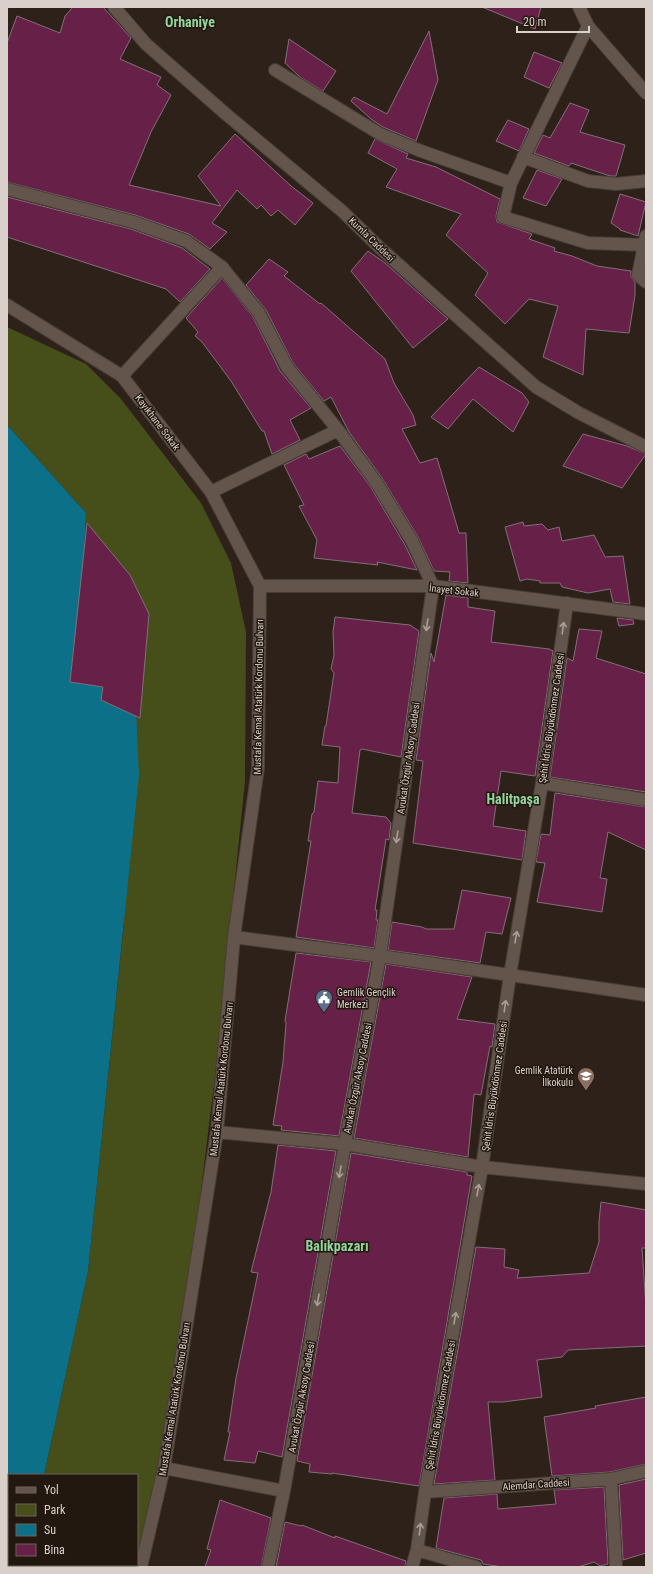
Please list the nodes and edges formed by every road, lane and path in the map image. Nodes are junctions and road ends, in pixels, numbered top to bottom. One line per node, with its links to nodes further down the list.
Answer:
1 (114, 7): 16 (street, Kumla Caddesi)
2 (580, 7): 3 (street)
3 (588, 26): 5 (street); 6 (street)
4 (275, 70): 8 (street)
5 (646, 93)
6 (523, 157): 7 (street); 8 (street)
7 (646, 181)
8 (510, 183): 10 (street)
9 (7, 189): 11 (street)
10 (645, 240): 12 (street)
11 (222, 267): 14 (street); 15 (street)
12 (646, 282)
13 (7, 305): 14 (street, Kayıkhane Sokak)
14 (122, 376): 17 (street, Kayıkhane Sokak)
15 (338, 430): 17 (street); 19 (street)
16 (646, 447)
17 (211, 492): 18 (street, Kayıkhane Sokak)
18 (260, 586): 19 (street, İnayet Sokak); 24 (street, Mustafa Kemal Atatürk Kordonu Bulvarı)
19 (433, 586): 20 (street, İnayet Sokak); 25 (street, Avukat Özgür Aksoy Caddesi, one-way to 25)
20 (567, 603): 21 (street, İnayet Sokak); 22 (street, Şehit İdris Büyükdönmez Caddesi, one-way to 20)
21 (646, 614)
22 (542, 782): 23 (street); 26 (street, Şehit İdris Büyükdönmez Caddesi, one-way to 22)
23 (646, 800)
24 (234, 937): 25 (street); 28 (street, Mustafa Kemal Atatürk Kordonu Bulvarı)
25 (380, 956): 26 (street); 29 (street, Avukat Özgür Aksoy Caddesi)
26 (510, 975): 27 (street); 30 (street, Şehit İdris Büyükdönmez Caddesi, one-way to 26)
27 (646, 995)
28 (217, 1132): 29 (street); 32 (street, Mustafa Kemal Atatürk Kordonu Bulvarı)
29 (345, 1144): 30 (street); 35 (street, Avukat Özgür Aksoy Caddesi, one-way to 35)
30 (482, 1167): 31 (street); 36 (street, Şehit İdris Büyükdönmez Caddesi, one-way to 30)
31 (646, 1184)
32 (164, 1468): 35 (street); 38 (street, Mustafa Kemal Atatürk Kordonu Bulvarı)
33 (646, 1471): 34 (street, Alemdar Caddesi)
34 (611, 1479): 36 (street, Alemdar Caddesi); 42 (street)
35 (284, 1491): 39 (street, Avukat Özgür Aksoy Caddesi)
36 (425, 1492): 37 (street, Şehit İdris Büyükdönmez Caddesi, one-way to 36)
37 (417, 1550): 40 (street, Şehit İdris Büyükdönmez Caddesi); 41 (street)
38 (141, 1567)
39 (268, 1567)
40 (412, 1567)
41 (476, 1567)
42 (616, 1567)

